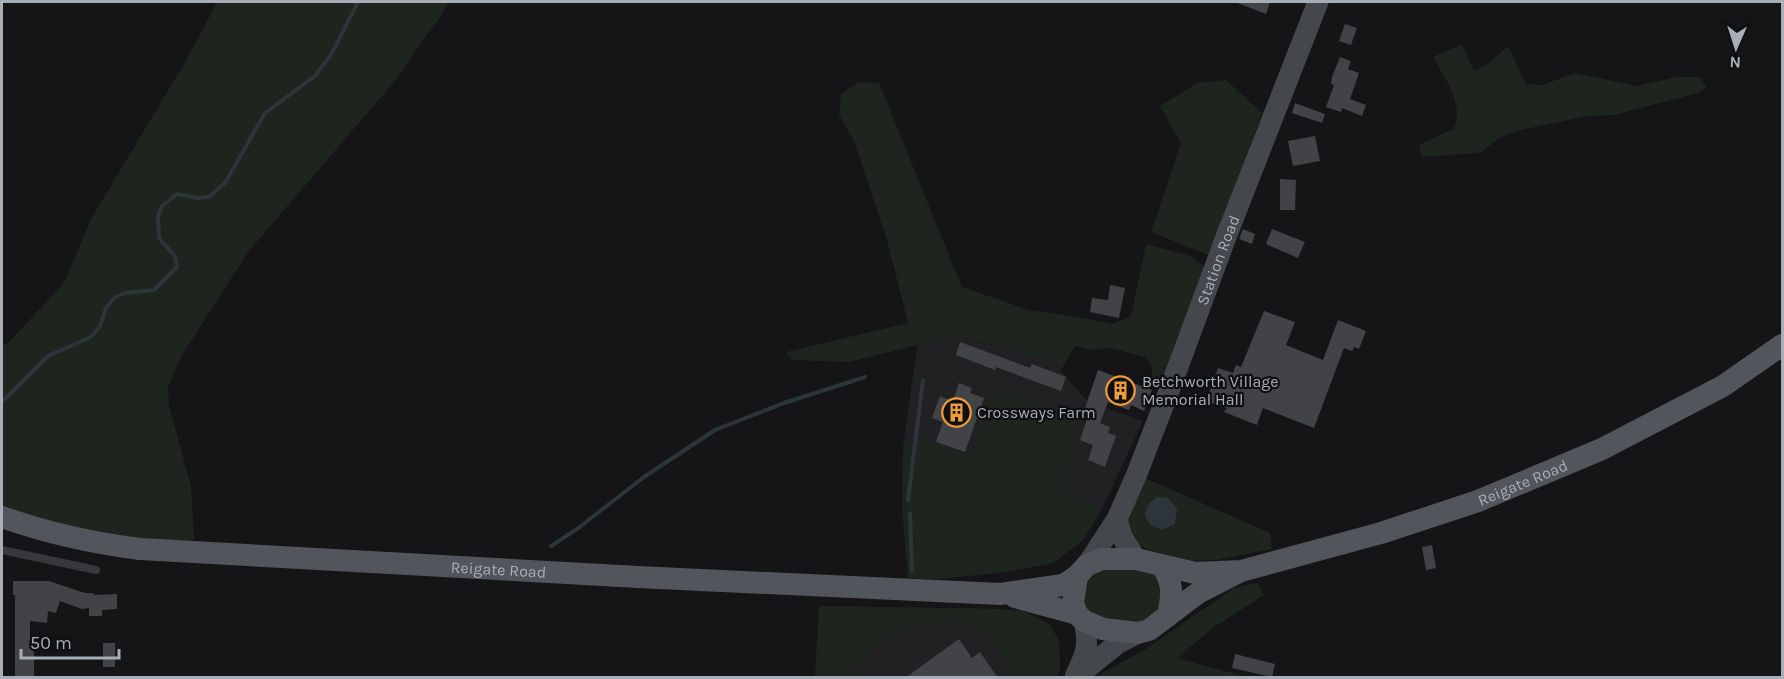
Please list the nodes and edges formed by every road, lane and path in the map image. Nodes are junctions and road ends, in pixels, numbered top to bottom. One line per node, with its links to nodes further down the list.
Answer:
1 (1318, 2): 4 (street, Station Road)
2 (1782, 345): 10 (main road, Reigate Road)
3 (2, 517): 11 (main road, Reigate Road)
4 (1117, 519): 6 (street); 9 (street, Station Road)
5 (2, 550): 8 (lane)
6 (1136, 559): 7 (main road); 9 (main road)
7 (1163, 567): 10 (main road, Reigate Road); 12 (main road)
8 (96, 570)
9 (1082, 571): 11 (main road, Reigate Road); 13 (main road)
10 (1241, 571): 12 (main road, Reigate Road)
11 (1000, 594): 13 (main road, Reigate Road)
12 (1167, 616): 14 (main road)
13 (1080, 617): 14 (main road); 15 (street)
14 (1138, 633): 15 (street)
15 (1074, 678)

